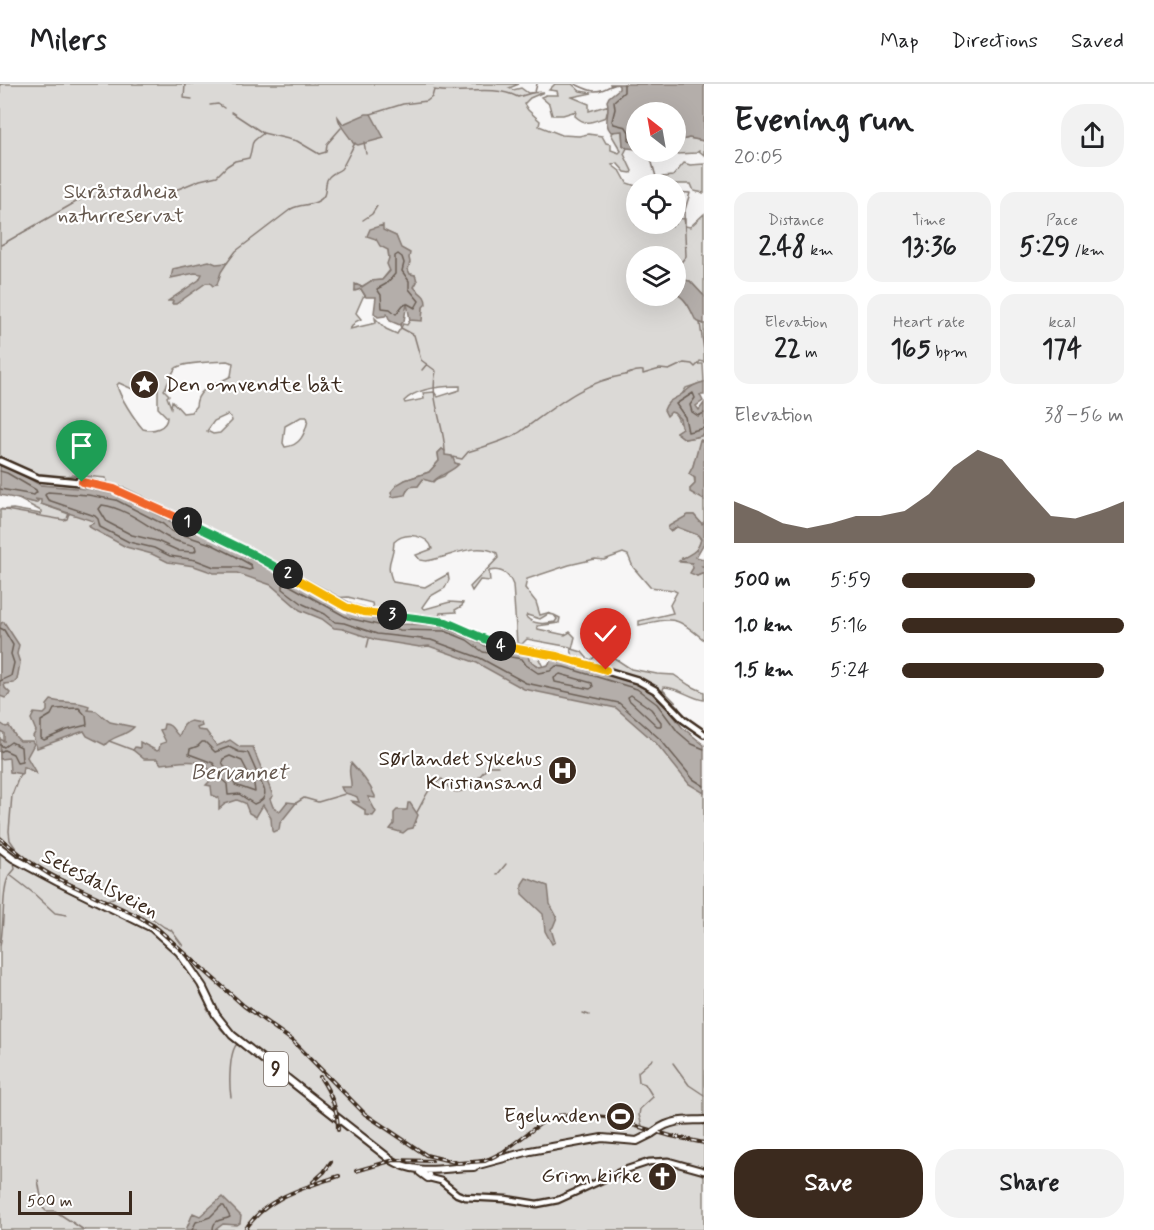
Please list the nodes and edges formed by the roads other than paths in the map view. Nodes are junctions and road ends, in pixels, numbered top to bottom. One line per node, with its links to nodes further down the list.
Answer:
1 (0, 461): 2 (main road)
2 (704, 734)
3 (0, 848): 6 (highway, Setesdalsveien / 9)
4 (704, 1121): 6 (highway, Setesdalsveien / 9)
5 (704, 1171): 6 (main road)
6 (427, 1173)

